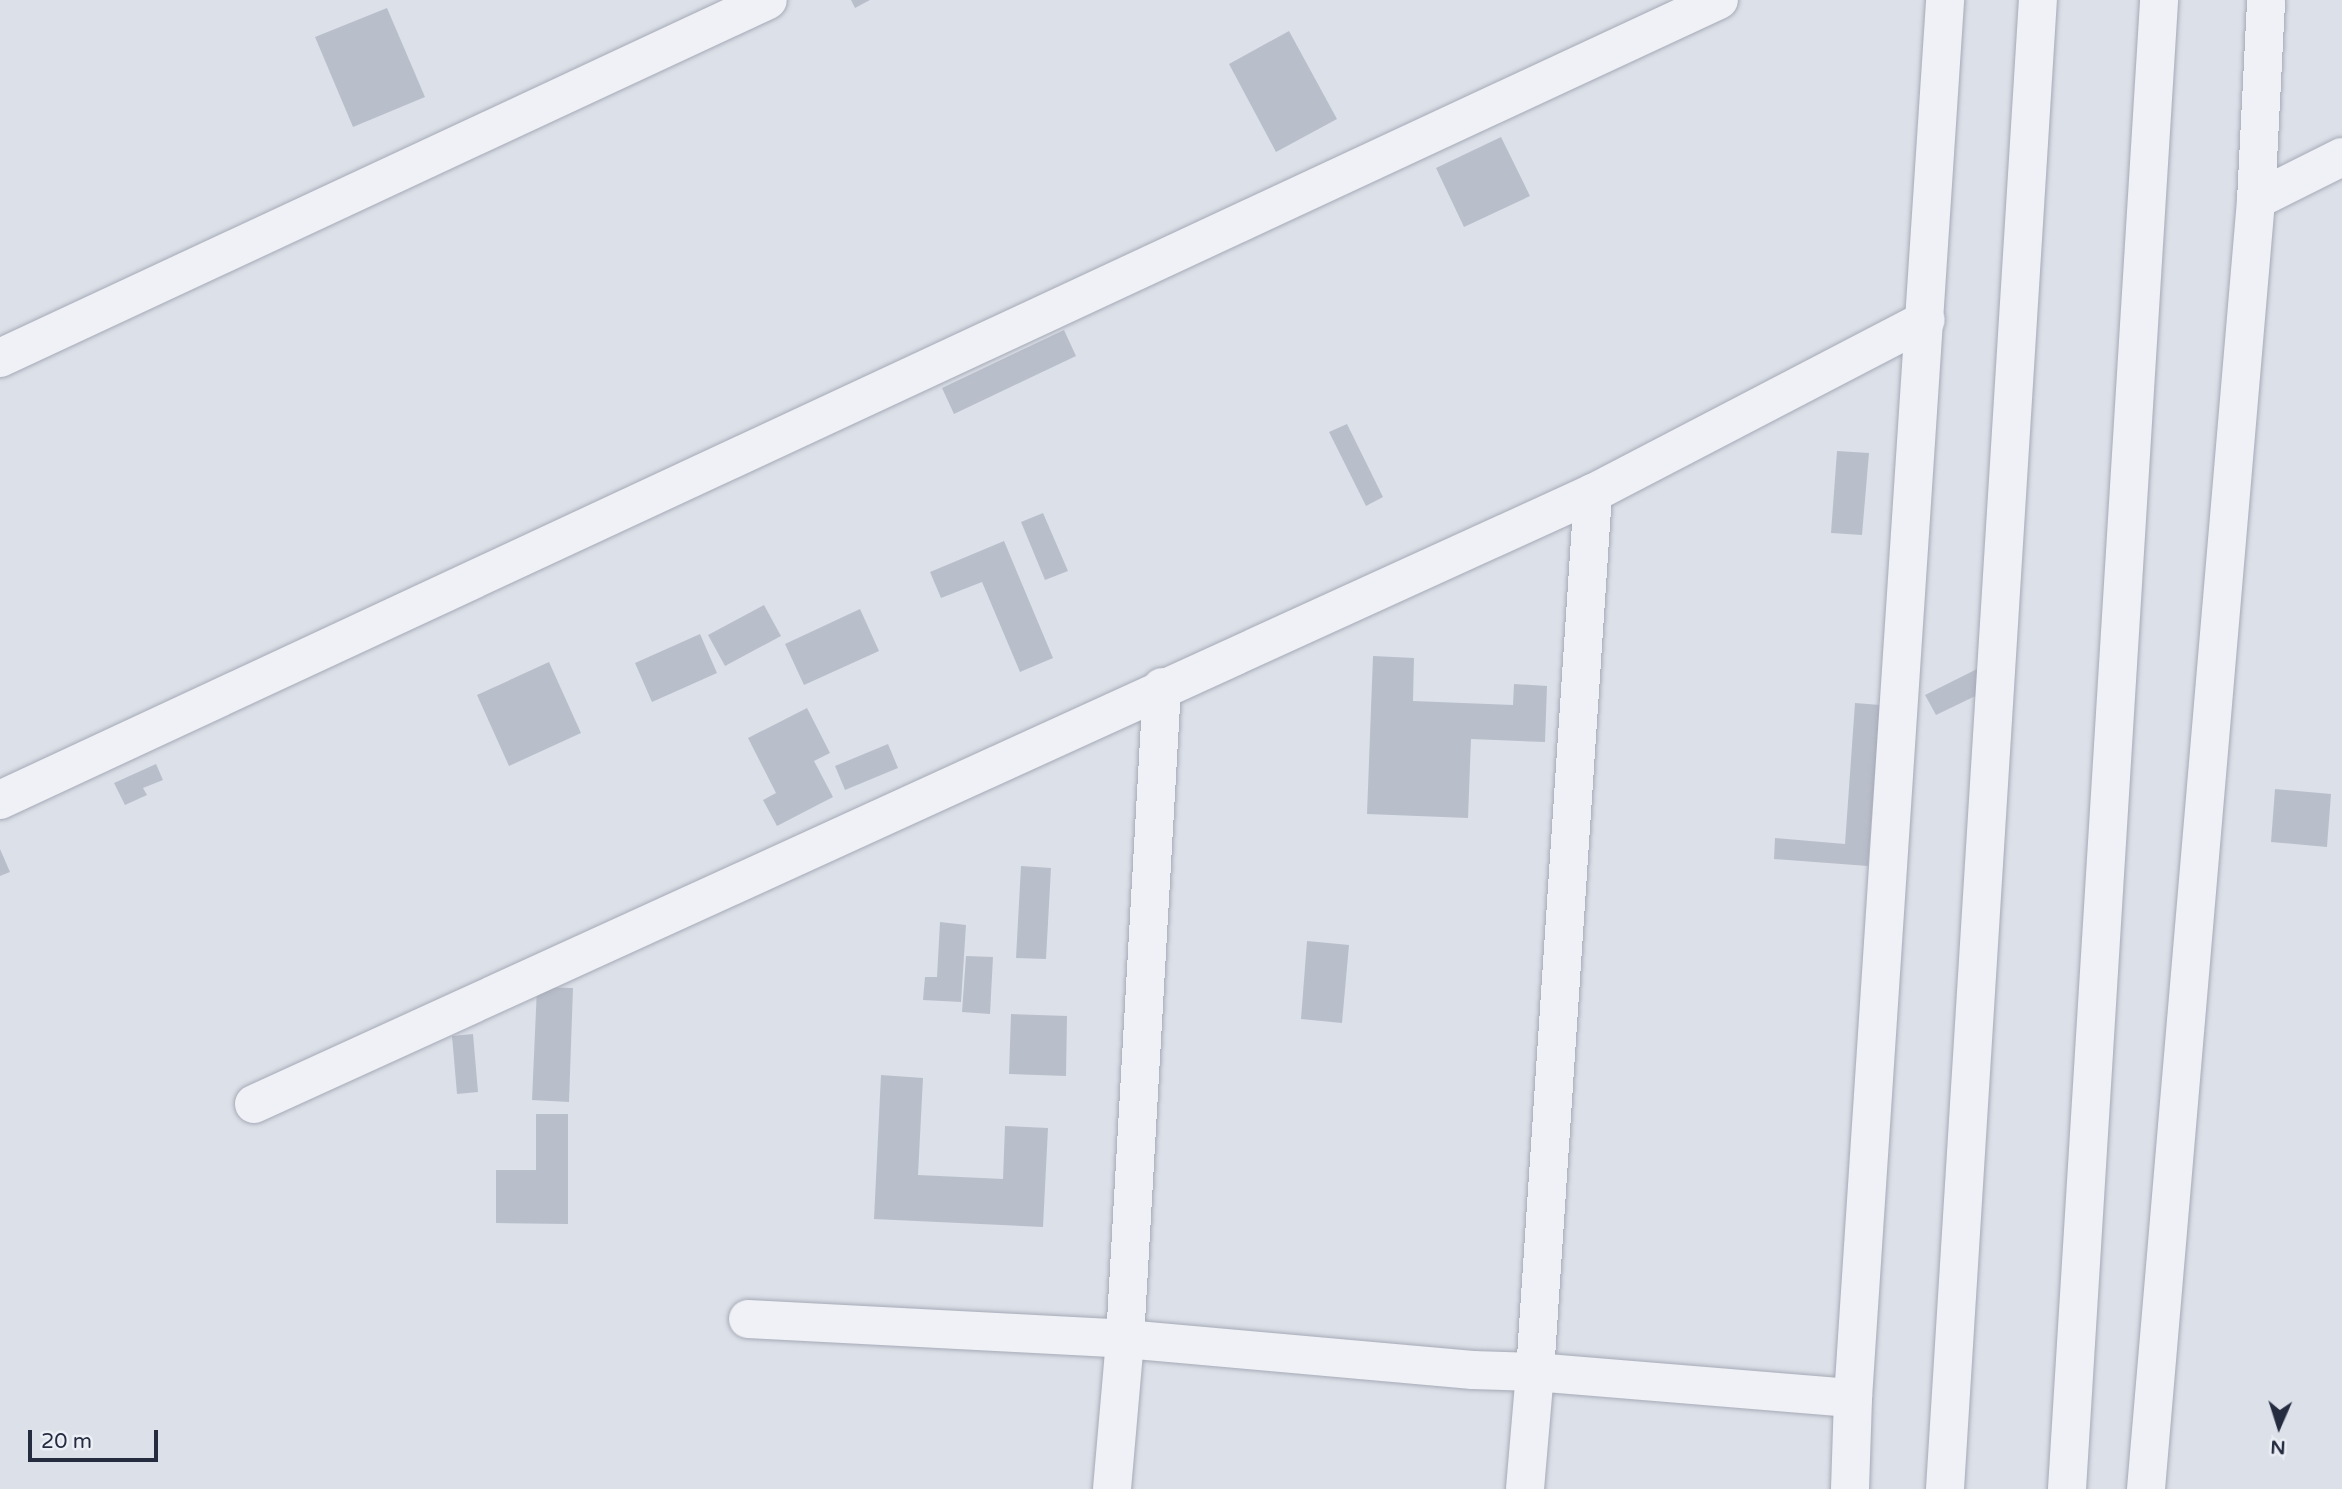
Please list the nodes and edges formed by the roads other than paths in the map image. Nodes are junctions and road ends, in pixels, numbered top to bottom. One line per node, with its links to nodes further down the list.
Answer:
1 (768, 0): 10 (street)
2 (1719, 0): 13 (street)
3 (1945, 0): 9 (street)
4 (2038, 0): 22 (street)
5 (2159, 0): 23 (street)
6 (2266, 0): 8 (street)
7 (2342, 157): 8 (street)
8 (2256, 200): 24 (street)
9 (1926, 320): 11 (street); 18 (street)
10 (0, 358)
11 (1593, 493): 12 (street); 17 (street)
12 (1162, 687): 14 (street); 16 (street)
13 (0, 800)
14 (254, 1104)
15 (748, 1319): 16 (street)
16 (1125, 1339): 17 (street); 19 (street)
17 (1535, 1372): 18 (street); 20 (street)
18 (1853, 1398): 21 (street)
19 (1112, 1489)
20 (1525, 1489)
21 (1850, 1489)
22 (1945, 1489)
23 (2067, 1489)
24 (2146, 1489): 25 (street)
25 (2161, 1489)

